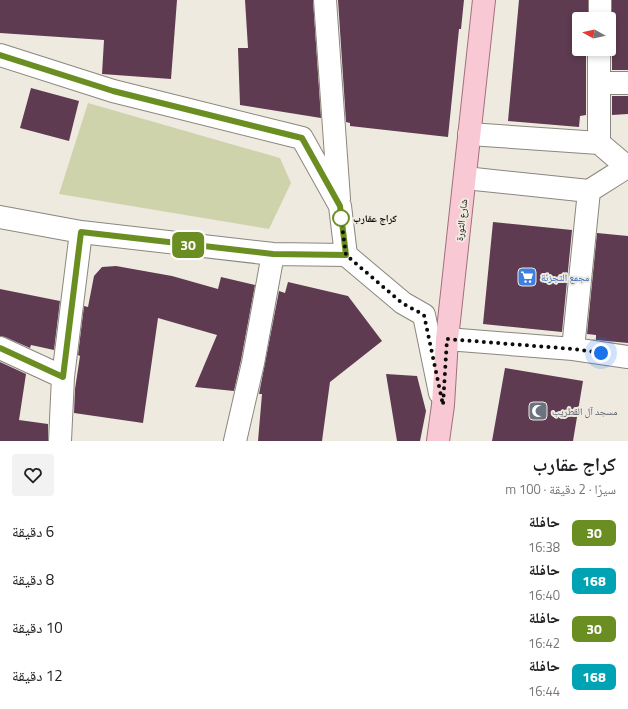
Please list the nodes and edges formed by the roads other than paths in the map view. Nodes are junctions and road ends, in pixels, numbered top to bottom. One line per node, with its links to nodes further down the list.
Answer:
1 (325, 0): 14 (street)
2 (484, 0): 9 (main road, شارع الثورة)
3 (600, 0): 4 (street)
4 (600, 12)
5 (0, 55): 14 (street)
6 (599, 56): 7 (street)
7 (599, 83): 8 (street); 10 (street)
8 (628, 83)
9 (469, 134): 10 (street); 12 (main road, شارع الثورة)
10 (598, 143): 11 (street)
11 (627, 167): 13 (street)
12 (465, 178): 13 (street); 19 (main road, شارع الثورة)
13 (589, 191): 21 (street)
14 (340, 206): 18 (street)
15 (0, 217): 16 (street)
16 (81, 232): 17 (street); 23 (street)
17 (273, 254): 18 (street); 26 (street)
18 (346, 255): 24 (street)
19 (447, 339): 21 (street); 24 (main road, شارع الثورة)
20 (0, 348): 23 (street)
21 (573, 349): 22 (street)
22 (628, 357)
23 (63, 377): 25 (street)
24 (443, 405): 27 (main road, شارع الثورة)
25 (60, 441)
26 (235, 441)
27 (438, 441)

